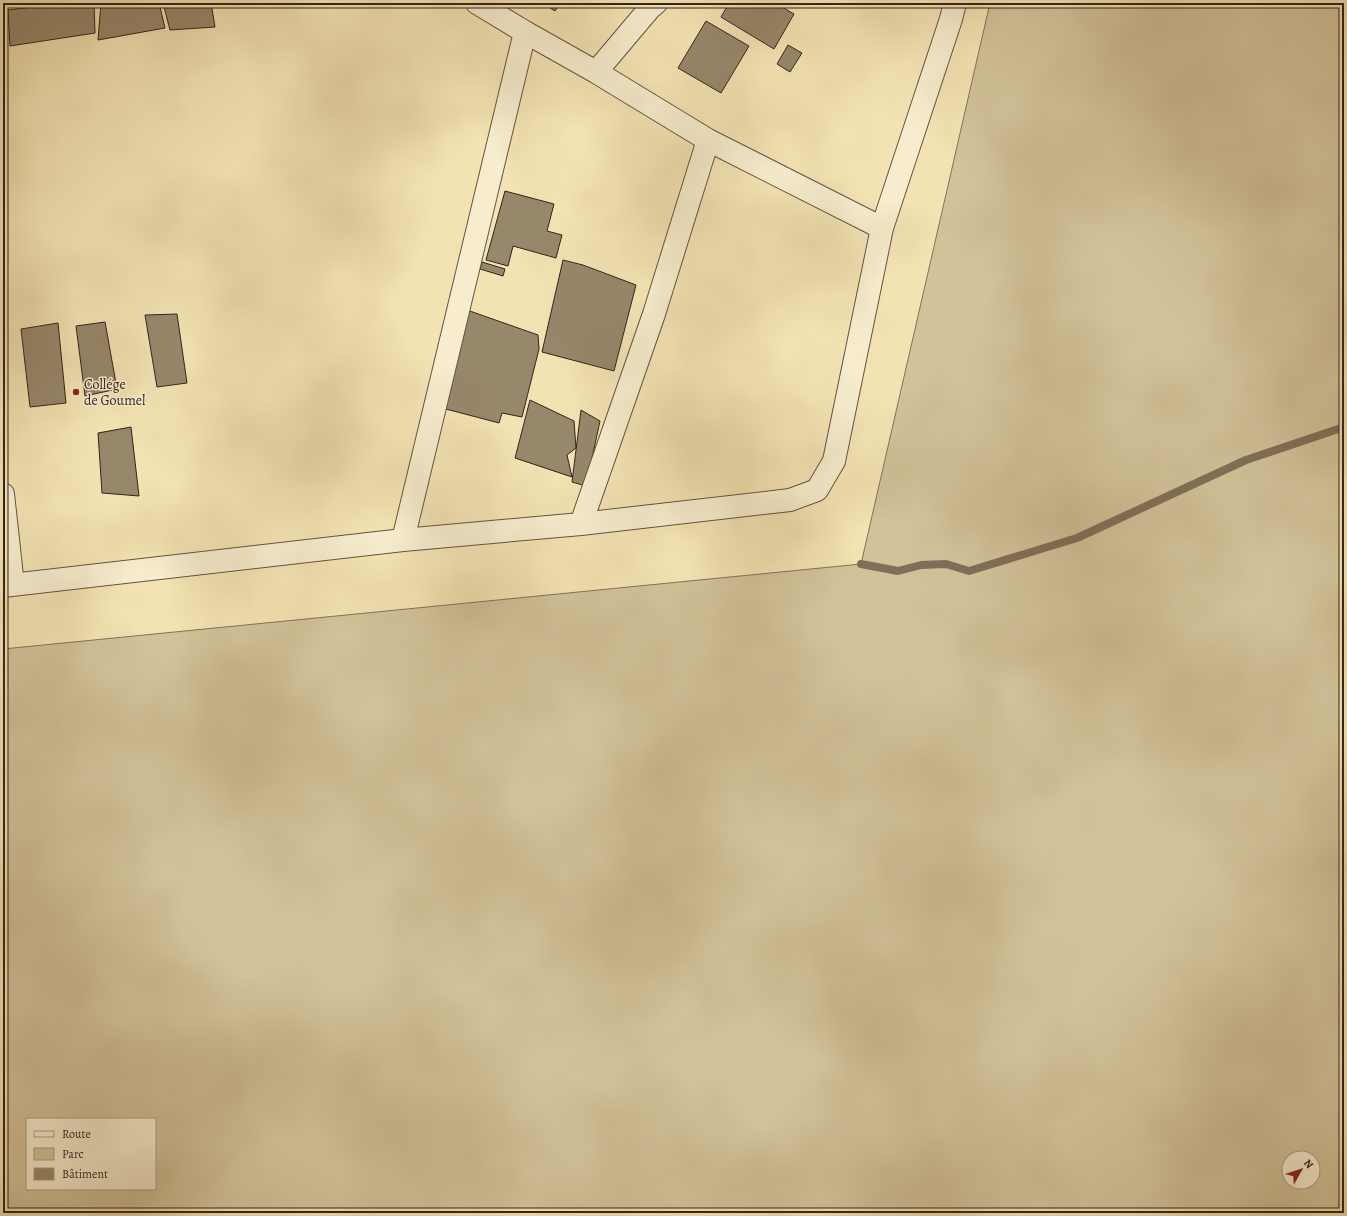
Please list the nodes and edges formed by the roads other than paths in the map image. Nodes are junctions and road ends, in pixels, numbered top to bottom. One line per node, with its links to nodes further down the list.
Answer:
1 (477, 3): 4 (street)
2 (656, 3): 5 (street)
3 (955, 3): 7 (street)
4 (525, 32): 5 (street); 10 (street)
5 (596, 72): 6 (street)
6 (708, 140): 7 (street); 9 (street)
7 (882, 228): 9 (street)
8 (3, 494): 11 (street)
9 (581, 524): 10 (street)
10 (403, 540): 11 (street)
11 (8, 585)

